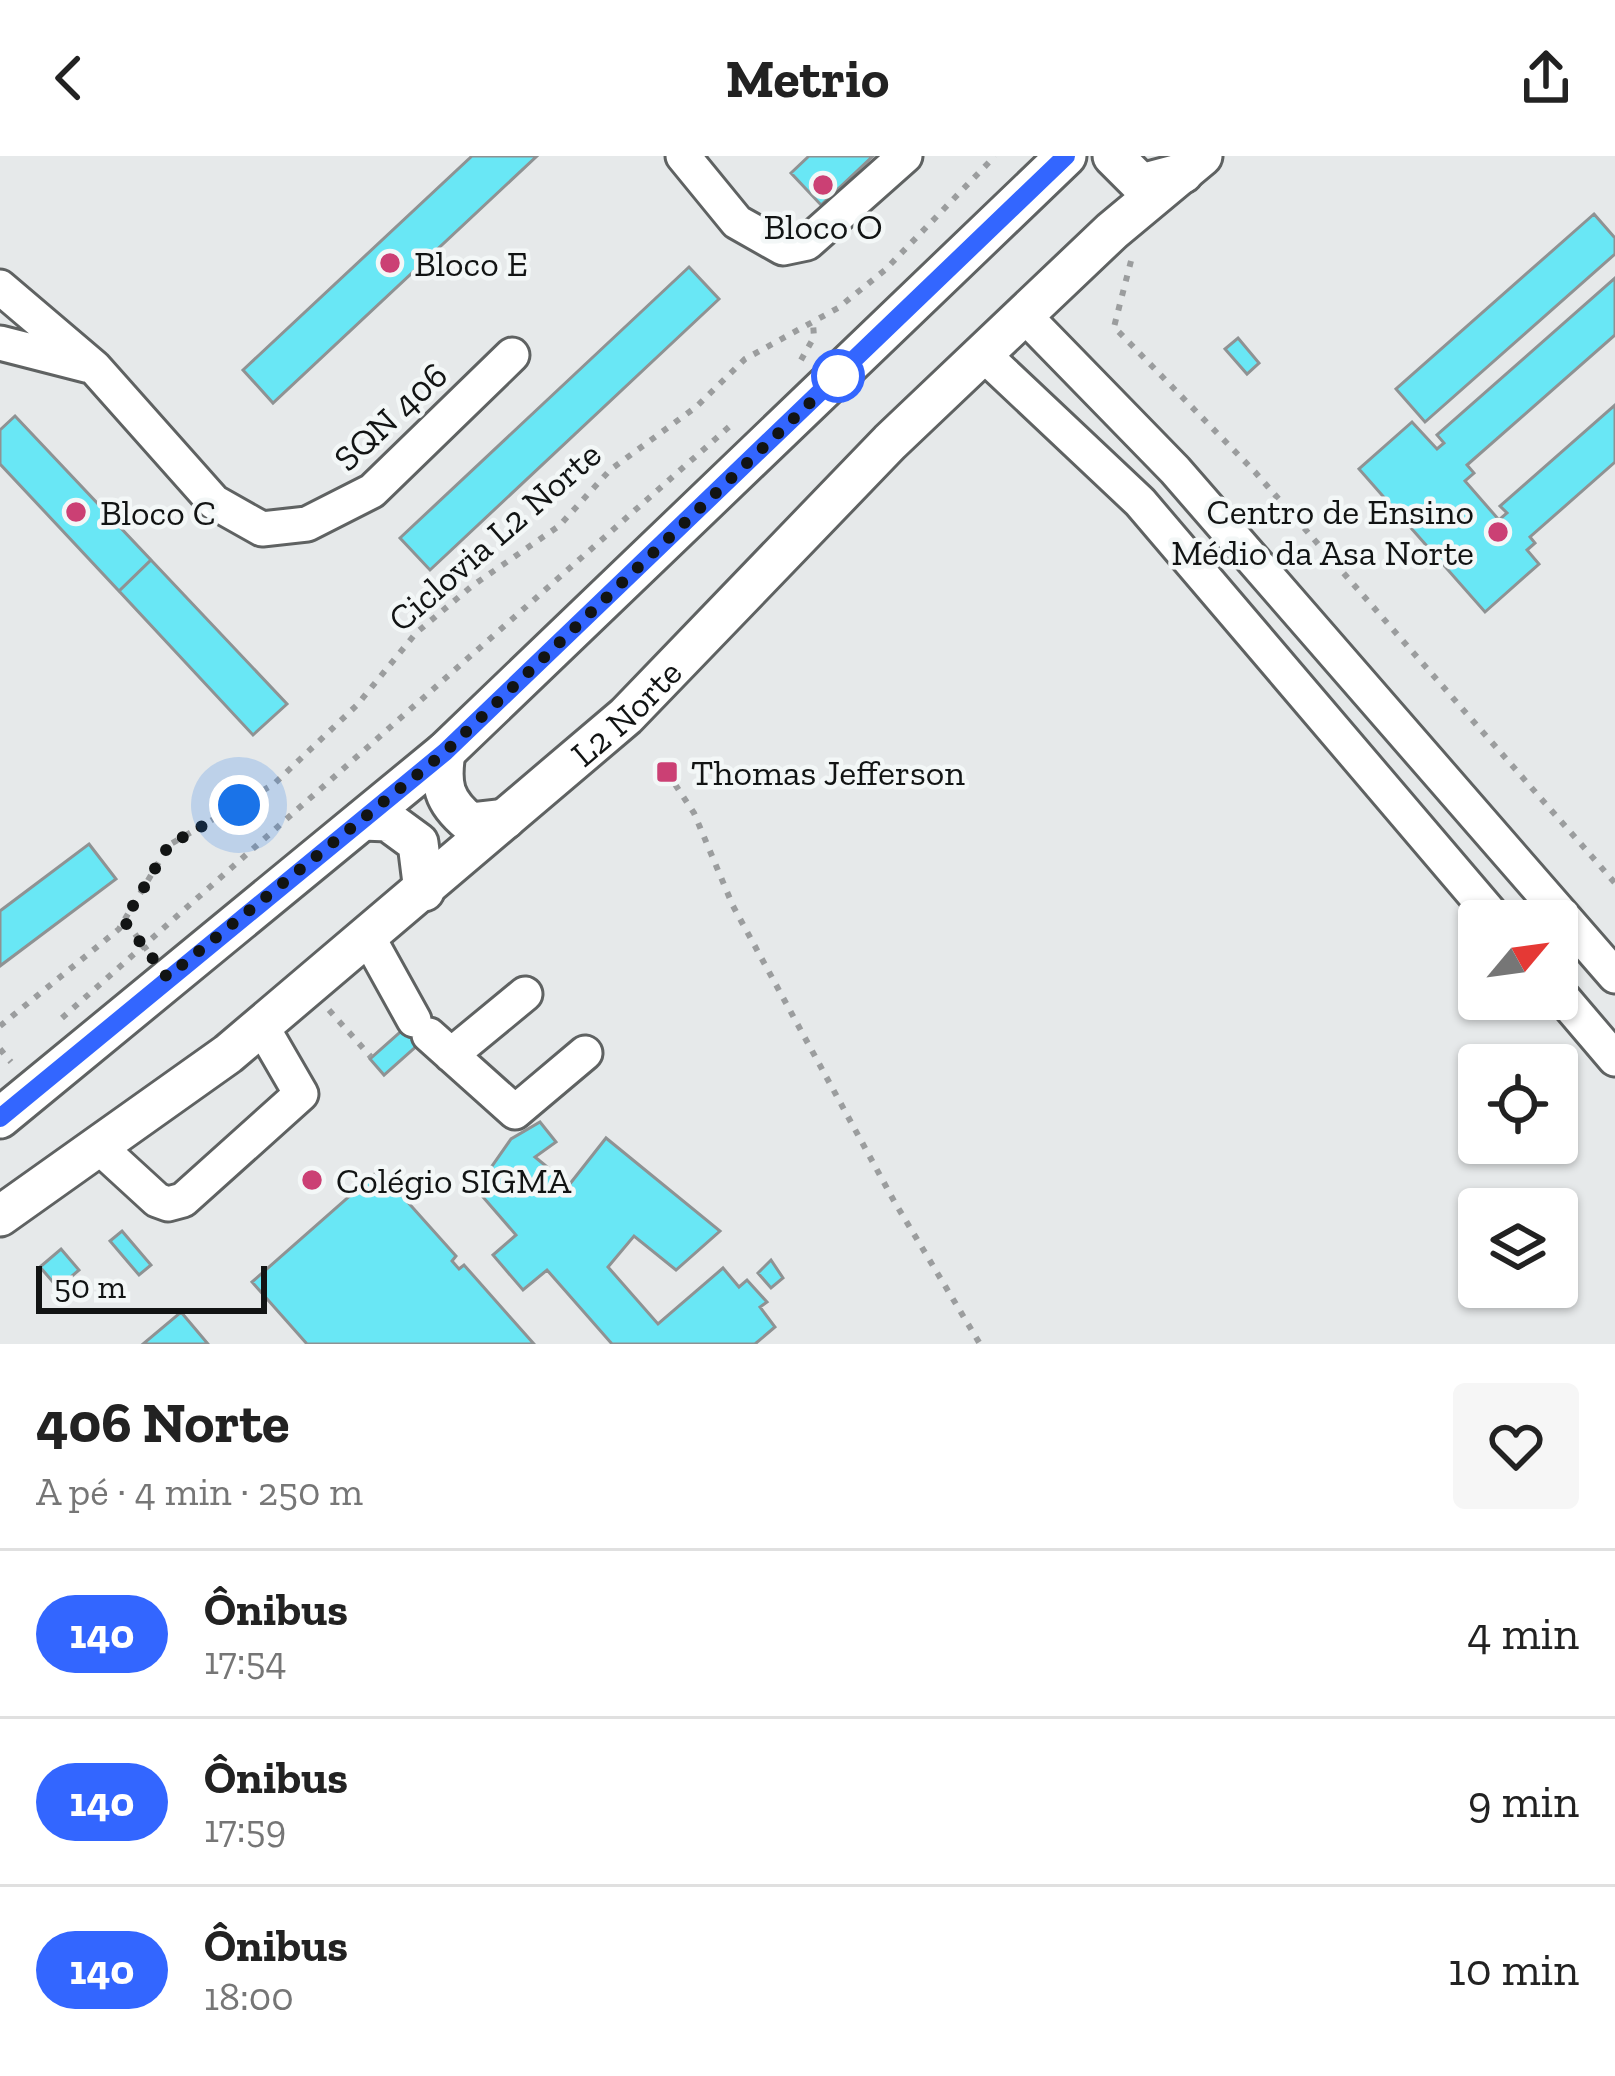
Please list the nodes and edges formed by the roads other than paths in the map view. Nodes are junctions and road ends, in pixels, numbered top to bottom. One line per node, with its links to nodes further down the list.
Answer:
1 (683, 156): 2 (street)
2 (904, 156)
3 (1066, 156): 14 (main road)
4 (1113, 156): 5 (main road)
5 (1193, 164): 9 (main road, L2 Norte)
6 (0, 287): 13 (street, SQN 406)
7 (0, 298): 8 (street)
8 (0, 311)
9 (1023, 314): 12 (main road, L2 Norte); 20 (street)
10 (0, 343): 13 (street)
11 (512, 355): 13 (street, SQN 406)
12 (984, 355): 15 (main road, L2 Norte); 18 (street)
13 (94, 367)
14 (445, 752): 15 (main road); 16 (main road)
15 (506, 819): 17 (main road, L2 Norte)
16 (363, 820): 17 (main road); 27 (main road)
17 (424, 891): 19 (main road, L2 Norte)
18 (1479, 900)
19 (368, 938): 23 (main road, L2 Norte); 24 (street)
20 (1615, 976)
21 (524, 994): 24 (street)
22 (1578, 1016): 26 (street)
23 (261, 1025): 28 (main road, L2 Norte); 28 (street)
24 (431, 1036): 25 (street)
25 (585, 1053)
26 (1615, 1059)
27 (0, 1118)
28 (97, 1145): 29 (main road, L2 Norte)
29 (0, 1216)

